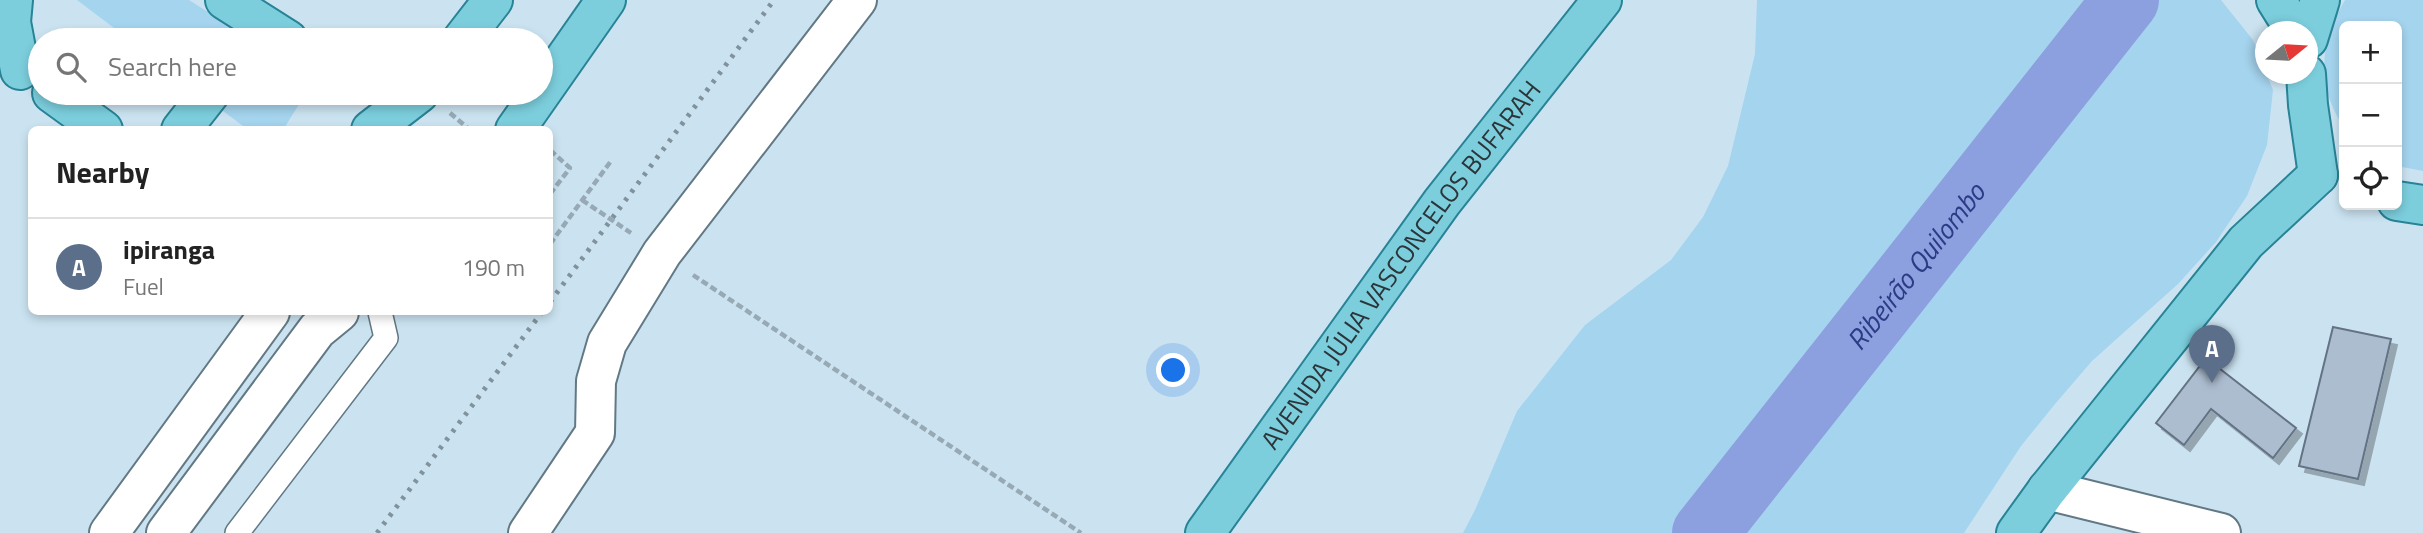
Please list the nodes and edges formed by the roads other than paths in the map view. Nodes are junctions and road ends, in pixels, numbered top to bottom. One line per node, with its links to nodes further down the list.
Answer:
1 (13, 0): 13 (main road)
2 (225, 0): 11 (main road)
3 (493, 0): 12 (main road)
4 (606, 0): 14 (main road)
5 (857, 0): 32 (street)
6 (1602, 0): 33 (main road, AVENIDA JÚLIA VASCONCELOS BUFARAH)
7 (2276, 0): 9 (main road)
8 (2320, 0): 10 (main road)
9 (2289, 21)
10 (2314, 21)
11 (259, 28)
12 (472, 28)
13 (20, 69)
14 (553, 76)
15 (2307, 84): 22 (main road)
16 (69, 105): 19 (main road)
17 (201, 105): 20 (main road)
18 (532, 105): 21 (main road)
19 (97, 126)
20 (184, 126)
21 (518, 126)
22 (2331, 179): 28 (main road)
23 (2402, 202): 24 (main road)
24 (2423, 205)
25 (268, 315): 29 (street)
26 (335, 315): 30 (street)
27 (381, 315): 31 (lane)
28 (2048, 490): 34 (main road); 35 (street)
29 (109, 533)
30 (166, 533)
31 (237, 533)
32 (528, 533)
33 (1205, 533)
34 (2016, 533)
35 (2221, 533)

